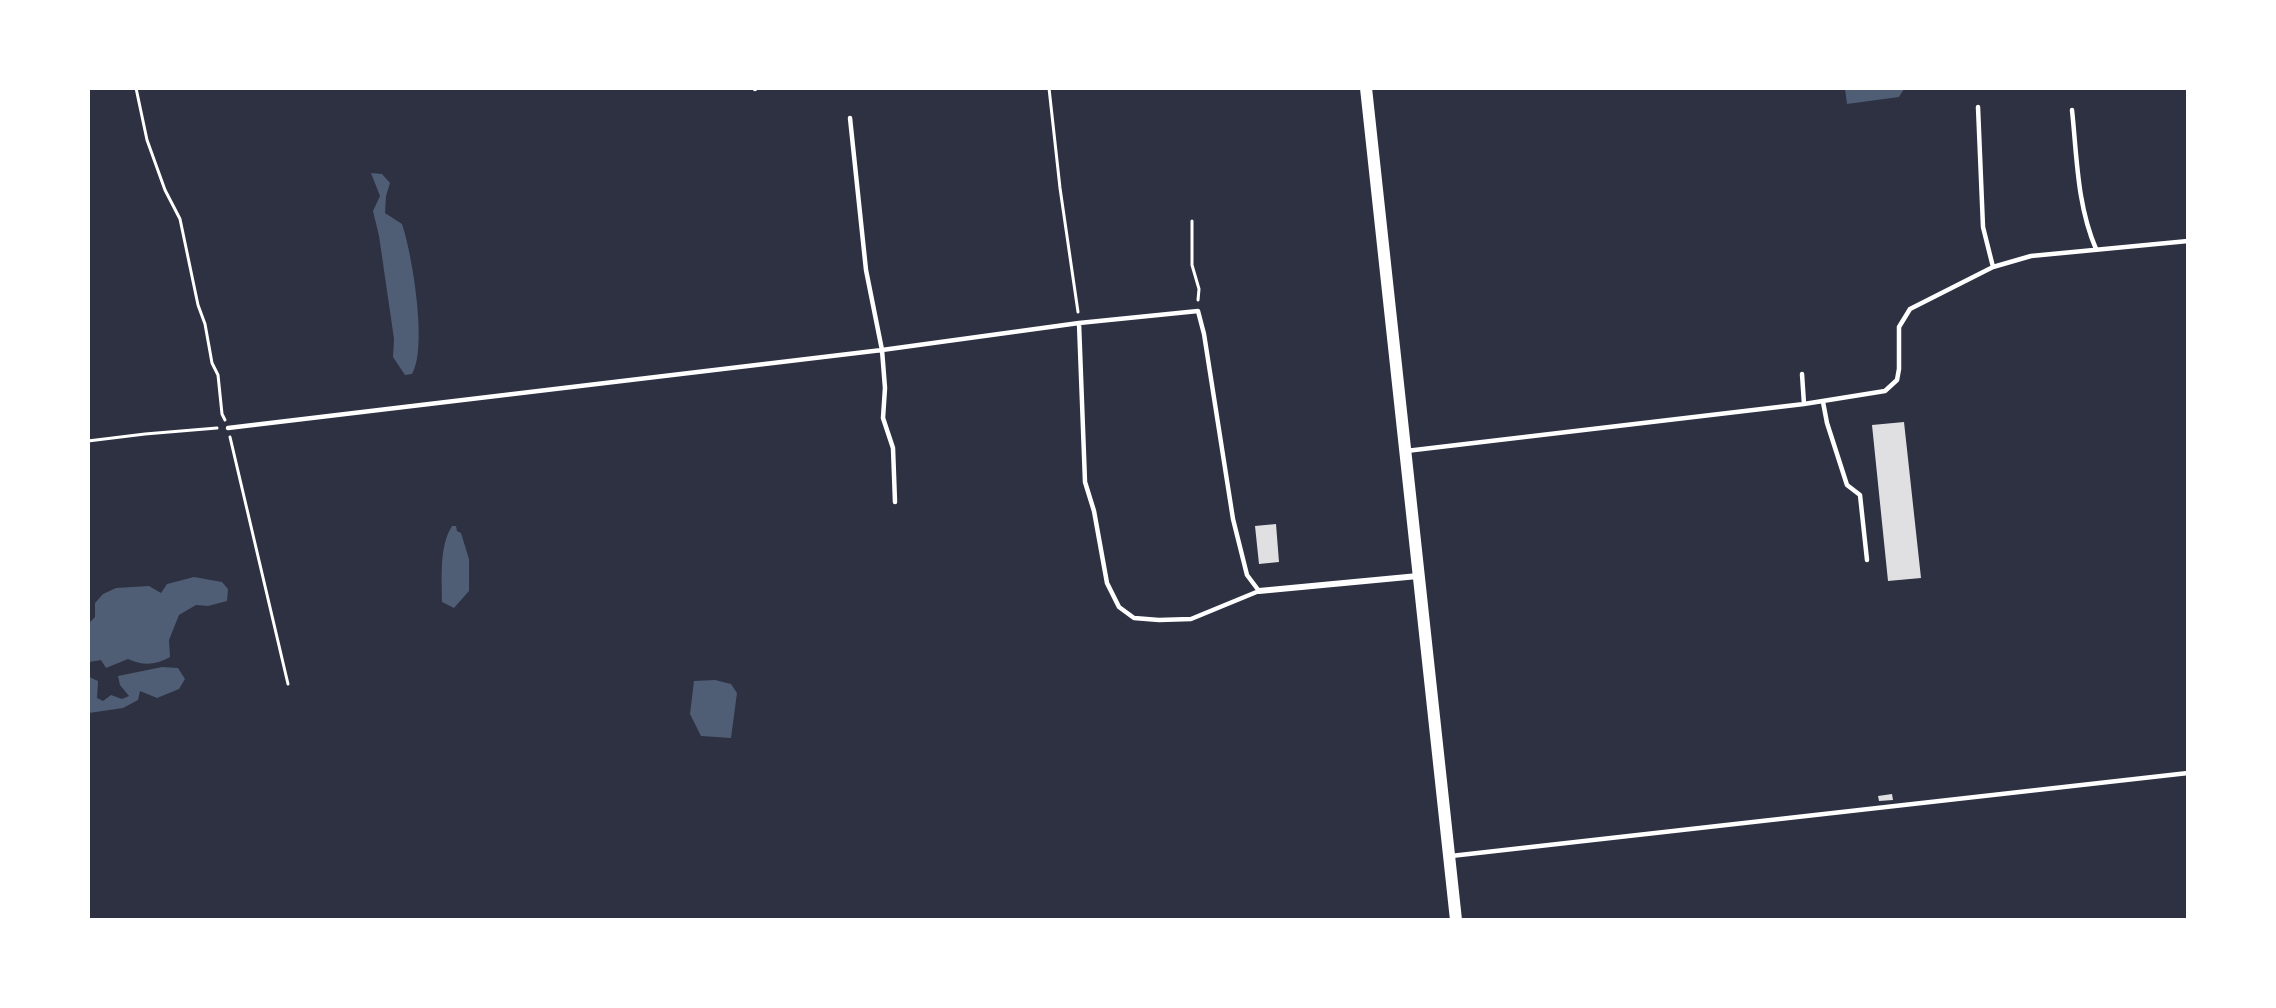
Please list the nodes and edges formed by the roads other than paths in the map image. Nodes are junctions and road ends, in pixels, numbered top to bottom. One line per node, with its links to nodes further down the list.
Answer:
1 (1366, 88): 14 (main road)
2 (1978, 107): 7 (lane)
3 (2072, 110): 6 (lane)
4 (850, 118): 9 (lane)
5 (2187, 241): 6 (lane)
6 (2096, 249): 7 (lane)
7 (1993, 267): 11 (lane)
8 (1079, 323): 9 (lane); 18 (lane); 18 (lane)
9 (882, 350): 13 (lane); 15 (lane)
10 (1802, 374): 12 (lane)
11 (1823, 402): 12 (lane); 16 (lane)
12 (1804, 404): 14 (lane)
13 (228, 428)
14 (1406, 451): 17 (main road)
15 (895, 502)
16 (1867, 560)
17 (1419, 576): 18 (street); 20 (main road)
18 (1259, 591)
19 (2187, 773): 20 (lane)
20 (1449, 857): 21 (main road)
21 (1456, 920)

